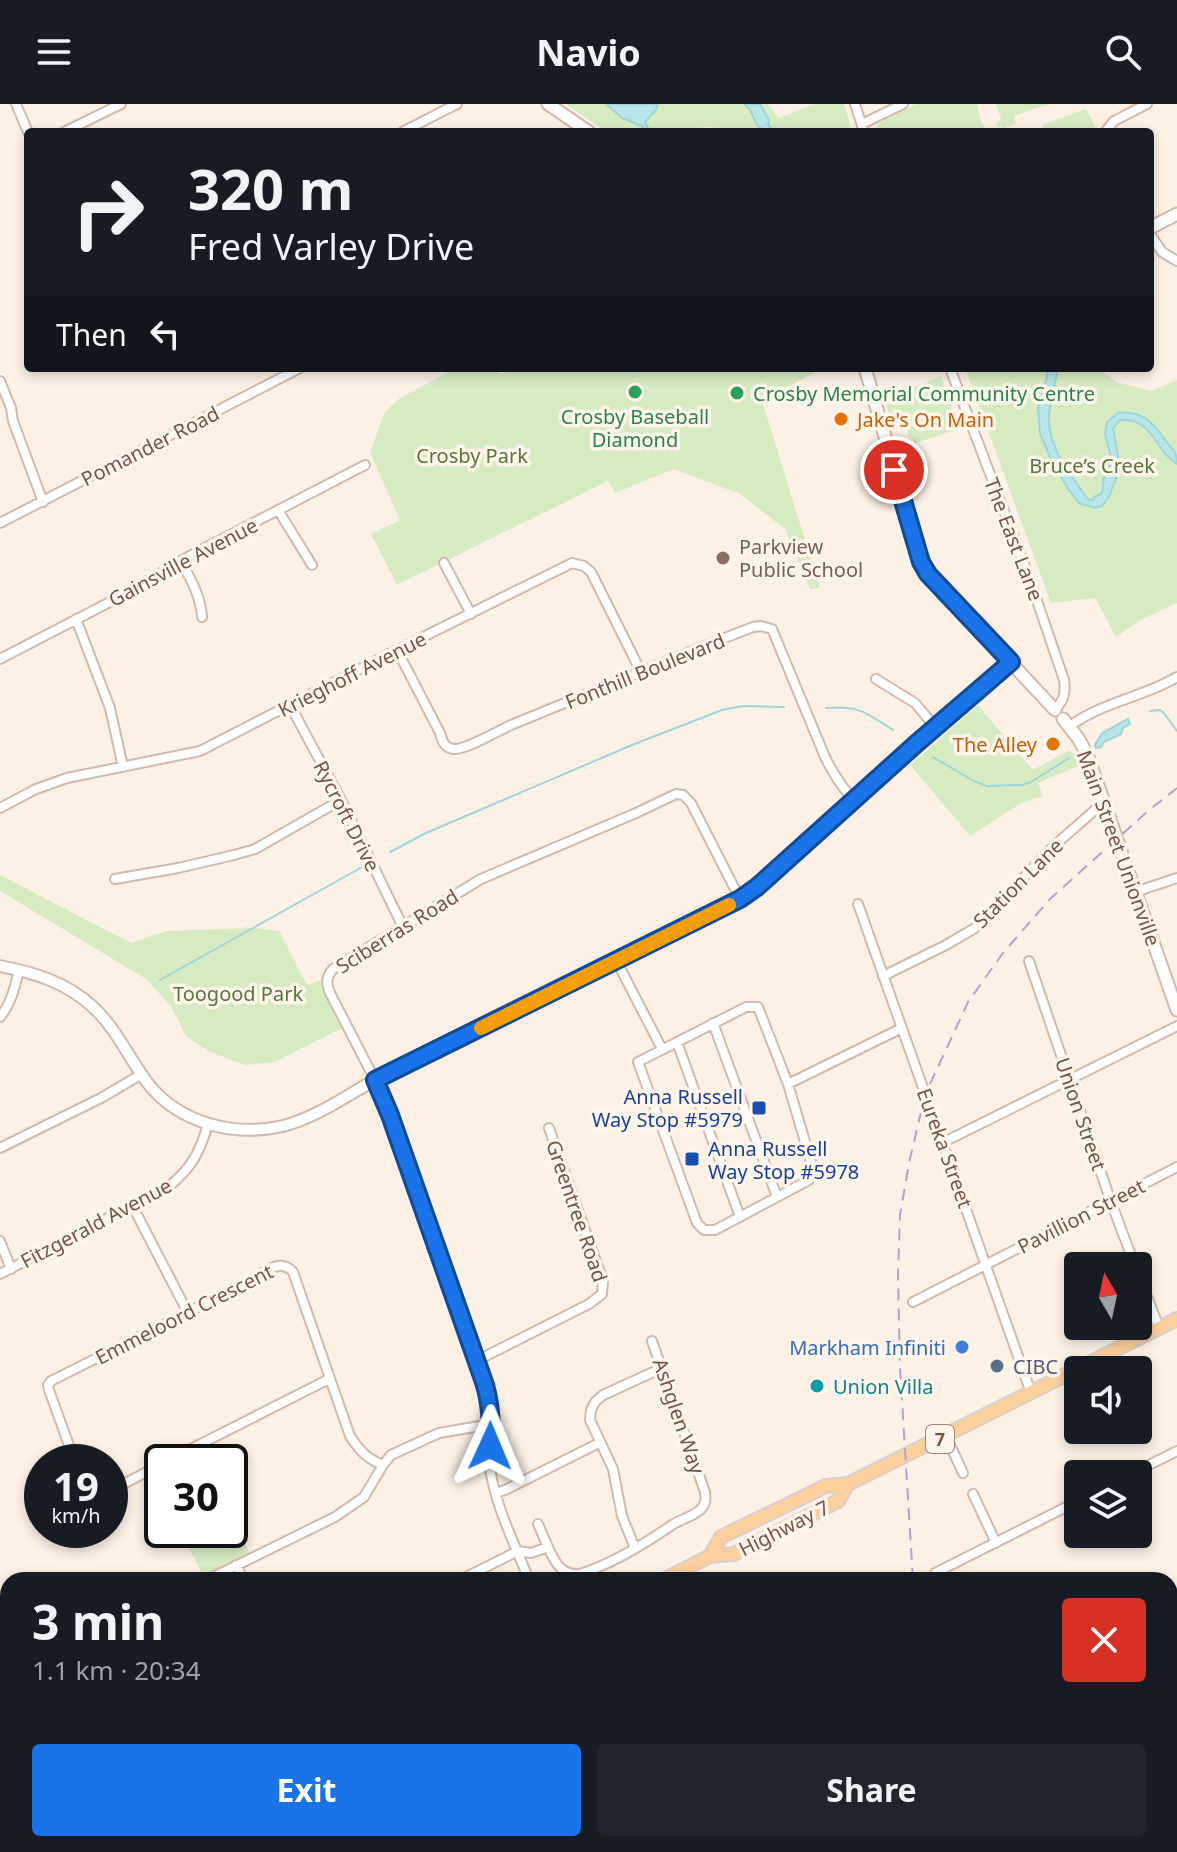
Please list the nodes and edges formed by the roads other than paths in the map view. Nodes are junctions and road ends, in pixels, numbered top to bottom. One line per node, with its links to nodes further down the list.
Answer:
1 (16, 104): 8 (street)
2 (121, 104): 9 (street)
3 (457, 104): 10 (street)
4 (548, 104): 11 (main road)
5 (855, 104): 12 (street)
6 (903, 104): 12 (street)
7 (1147, 104): 13 (street)
8 (26, 128)
9 (72, 128)
10 (410, 128)
11 (583, 128)
12 (863, 128)
13 (1108, 128)
14 (1177, 214): 15 (main road)
15 (1154, 226)
16 (1154, 240): 17 (street)
17 (1177, 261)
18 (292, 372): 23 (street, Pomander Road)
19 (866, 372): 34 (main road, Main Street Unionville)
20 (952, 372): 39 (street, The East Lane)
21 (0, 381): 23 (street)
22 (365, 465): 24 (street, Gainsville Avenue)
23 (43, 502): 25 (street, Pomander Road)
24 (278, 510): 26 (street, Gainsville Avenue); 28 (street)
25 (0, 523)
26 (180, 561): 30 (street); 31 (street, Gainsville Avenue)
27 (444, 563): 29 (street)
28 (312, 565)
29 (471, 614): 32 (street, Krieghoff Avenue); 35 (street, Krieghoff Avenue)
30 (202, 617)
31 (76, 619): 33 (street, Gainsville Avenue); 41 (street)
32 (397, 650): 35 (street, Fonthill Boulevard); 38 (street, Krieghoff Avenue)
33 (0, 659)
34 (1011, 662): 39 (main road, Main Street Unionville); 40 (street)
35 (641, 672): 42 (street, Fonthill Boulevard)
36 (1177, 677): 39 (street)
37 (876, 679): 40 (street)
38 (290, 705): 41 (street, Krieghoff Avenue); 43 (street, Rycroft Drive)
39 (1062, 718): 44 (main road, Main Street Unionville)
40 (935, 727): 42 (street)
41 (123, 767): 45 (street, Krieghoff Avenue)
42 (854, 799): 49 (street)
43 (341, 800): 47 (street); 51 (street, Rycroft Drive)
44 (1104, 802): 48 (main road, Main Street Unionville); 56 (street, Station Lane)
45 (0, 808)
46 (1177, 878): 48 (street)
47 (115, 879)
48 (1135, 892): 57 (main road, Main Street Unionville)
49 (740, 899): 51 (street, Sciberras Road); 52 (street)
50 (858, 904): 56 (street, Eureka Street)
51 (403, 927): 65 (street, Sciberras Road)
52 (616, 960): 63 (street); 65 (street)
53 (1029, 961): 66 (street, Union Street)
54 (0, 966): 55 (street)
55 (19, 970): 58 (street); 64 (street)
56 (883, 976): 61 (street, Eureka Street)
57 (1177, 1010)
58 (0, 1017)
59 (713, 1023): 62 (street); 67 (street); 73 (street)
60 (1177, 1026): 66 (street)
61 (902, 1028): 67 (street); 70 (street, Eureka Street)
62 (677, 1042): 63 (street); 76 (street)
63 (662, 1049): 76 (street)
64 (142, 1074): 68 (street); 71 (street)
65 (375, 1080): 68 (street); 88 (street, Sciberras Road)
66 (1070, 1080): 70 (street); 74 (street, Union Street)
67 (788, 1084): 73 (street)
68 (208, 1124): 75 (street, Fitzgerald Avenue)
69 (549, 1128): 88 (street, Greentree Road)
70 (942, 1143): 79 (street, Eureka Street)
71 (0, 1148)
72 (1177, 1167): 74 (street, Pavillion Street)
73 (777, 1197): 76 (street)
74 (1111, 1202): 78 (street, Union Street); 79 (street, Pavillion Street)
75 (132, 1205): 80 (street, Fitzgerald Avenue); 84 (street)
76 (740, 1217)
77 (0, 1241): 80 (street)
78 (1130, 1252)
79 (985, 1265): 82 (street, Pavillion Street); 91 (street, Eureka Street)
80 (11, 1269): 81 (street, Fitzgerald Avenue)
81 (0, 1274)
82 (913, 1302)
83 (1152, 1310): 86 (street)
84 (187, 1311): 90 (street, Emmeloord Crescent); 95 (street, Emmeloord Crescent)
85 (1177, 1319): 86 (main road, Highway 7 / 7)
86 (1159, 1328): 91 (main road, Highway 7 / 7)
87 (652, 1341): 89 (street, Ashglen Way)
88 (476, 1361): 92 (street, Sciberras Road)
89 (662, 1368): 94 (street); 108 (street, Ashglen Way)
90 (329, 1379): 96 (street); 99 (street, Emmeloord Crescent)
91 (1031, 1393): 93 (main road, Highway 7 / 7)
92 (492, 1424): 99 (street); 102 (street, Sciberras Road)
93 (946, 1436): 100 (street); 101 (main road, Highway 7 / 7)
94 (599, 1443): 102 (street); 108 (street)
95 (69, 1444)
96 (201, 1444)
97 (1177, 1451): 98 (street)
98 (1152, 1464)
99 (383, 1465): 111 (street)
100 (963, 1473)
101 (848, 1484): 110 (main road, Highway 7 / 7); 110 (main road, Highway 7 / 7)
102 (496, 1493): 109 (street, Sciberras Road)
103 (973, 1494): 106 (street)
104 (1064, 1508): 106 (street)
105 (538, 1524): 107 (street, Ashglen Way)
106 (996, 1543): 119 (street)
107 (548, 1547): 109 (street); 116 (street, Ashglen Way)
108 (635, 1548): 117 (street, Ashglen Way)
109 (518, 1551): 114 (street); 115 (street, Sciberras Road)
110 (710, 1556): 118 (main road, Highway 7 / 7)
111 (236, 1565): 112 (street); 113 (street)
112 (222, 1572)
113 (240, 1572)
114 (476, 1572)
115 (526, 1572)
116 (565, 1572)
117 (584, 1572)
118 (679, 1572)
119 (937, 1572)

